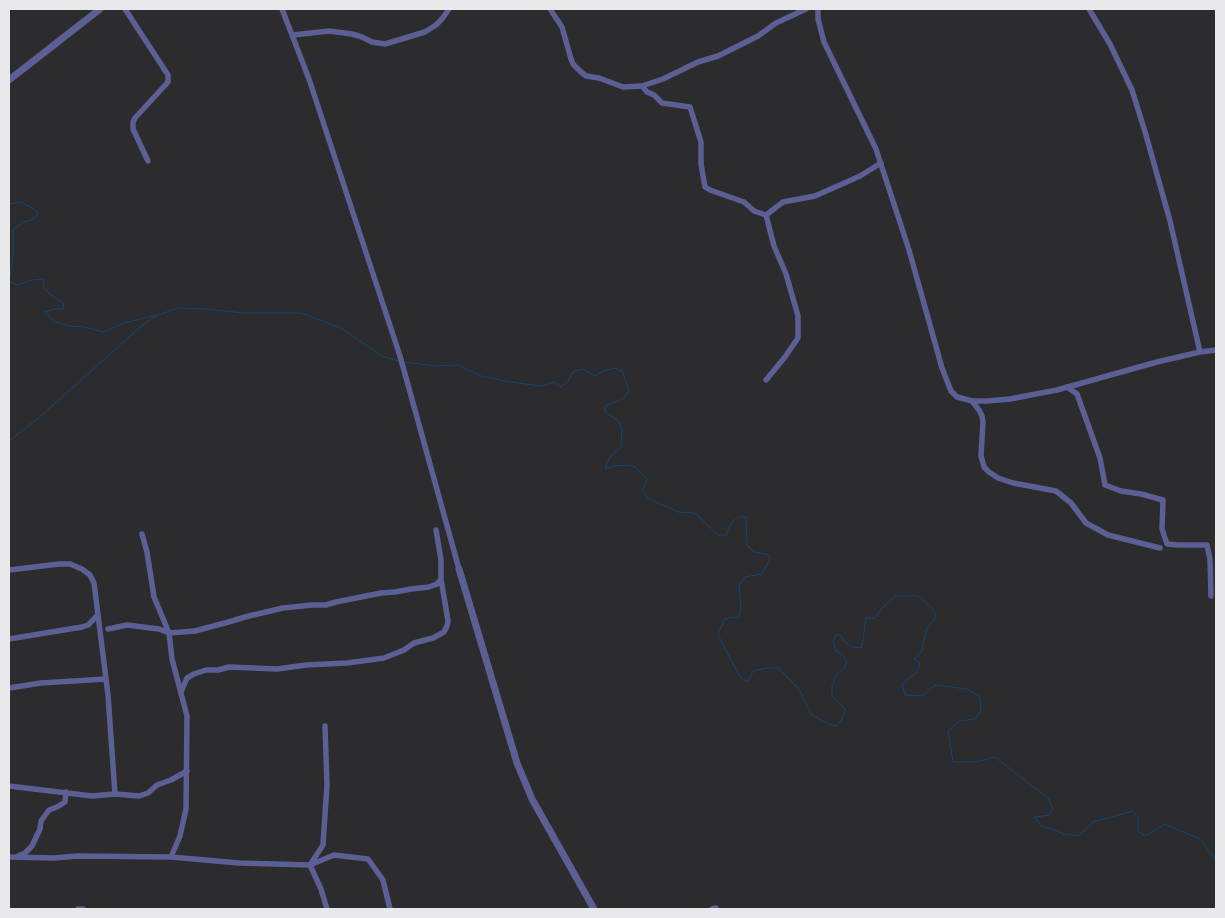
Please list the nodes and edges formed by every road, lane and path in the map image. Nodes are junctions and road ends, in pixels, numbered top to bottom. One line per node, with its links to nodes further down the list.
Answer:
1 (100, 9): 10 (street)
2 (125, 9): 12 (street)
3 (282, 9): 9 (street)
4 (449, 9): 9 (street)
5 (550, 9): 11 (street)
6 (806, 9): 11 (street)
7 (818, 9): 13 (street)
8 (1089, 9): 16 (street)
9 (293, 36): 23 (street)
10 (9, 80)
11 (642, 86): 14 (street)
12 (148, 161)
13 (881, 163): 14 (street); 19 (street)
14 (766, 215): 17 (street)
15 (1216, 350): 16 (street)
16 (1200, 352): 18 (street)
17 (766, 380)
18 (1067, 387): 19 (street); 26 (street)
19 (972, 400): 22 (street)
20 (436, 530): 25 (street)
21 (142, 534): 29 (street)
22 (1160, 548)
23 (458, 567): 47 (street)
24 (9, 570): 27 (street)
25 (441, 579): 29 (street); 33 (street)
26 (1211, 596)
27 (98, 615): 30 (street); 31 (street)
28 (108, 630): 29 (street)
29 (169, 633): 33 (street)
30 (9, 639)
31 (106, 679): 32 (street); 38 (street)
32 (9, 688)
33 (181, 692): 35 (street)
34 (325, 726): 42 (street)
35 (187, 771): 38 (street); 41 (street)
36 (9, 786): 37 (street)
37 (66, 792): 38 (street); 40 (street)
38 (115, 794)
39 (9, 857): 40 (street)
40 (17, 857): 41 (street)
41 (171, 857): 42 (street)
42 (310, 865): 45 (street); 46 (street)
43 (78, 909): 44 (street)
44 (82, 909)
45 (326, 909)
46 (390, 909)
47 (594, 909)

